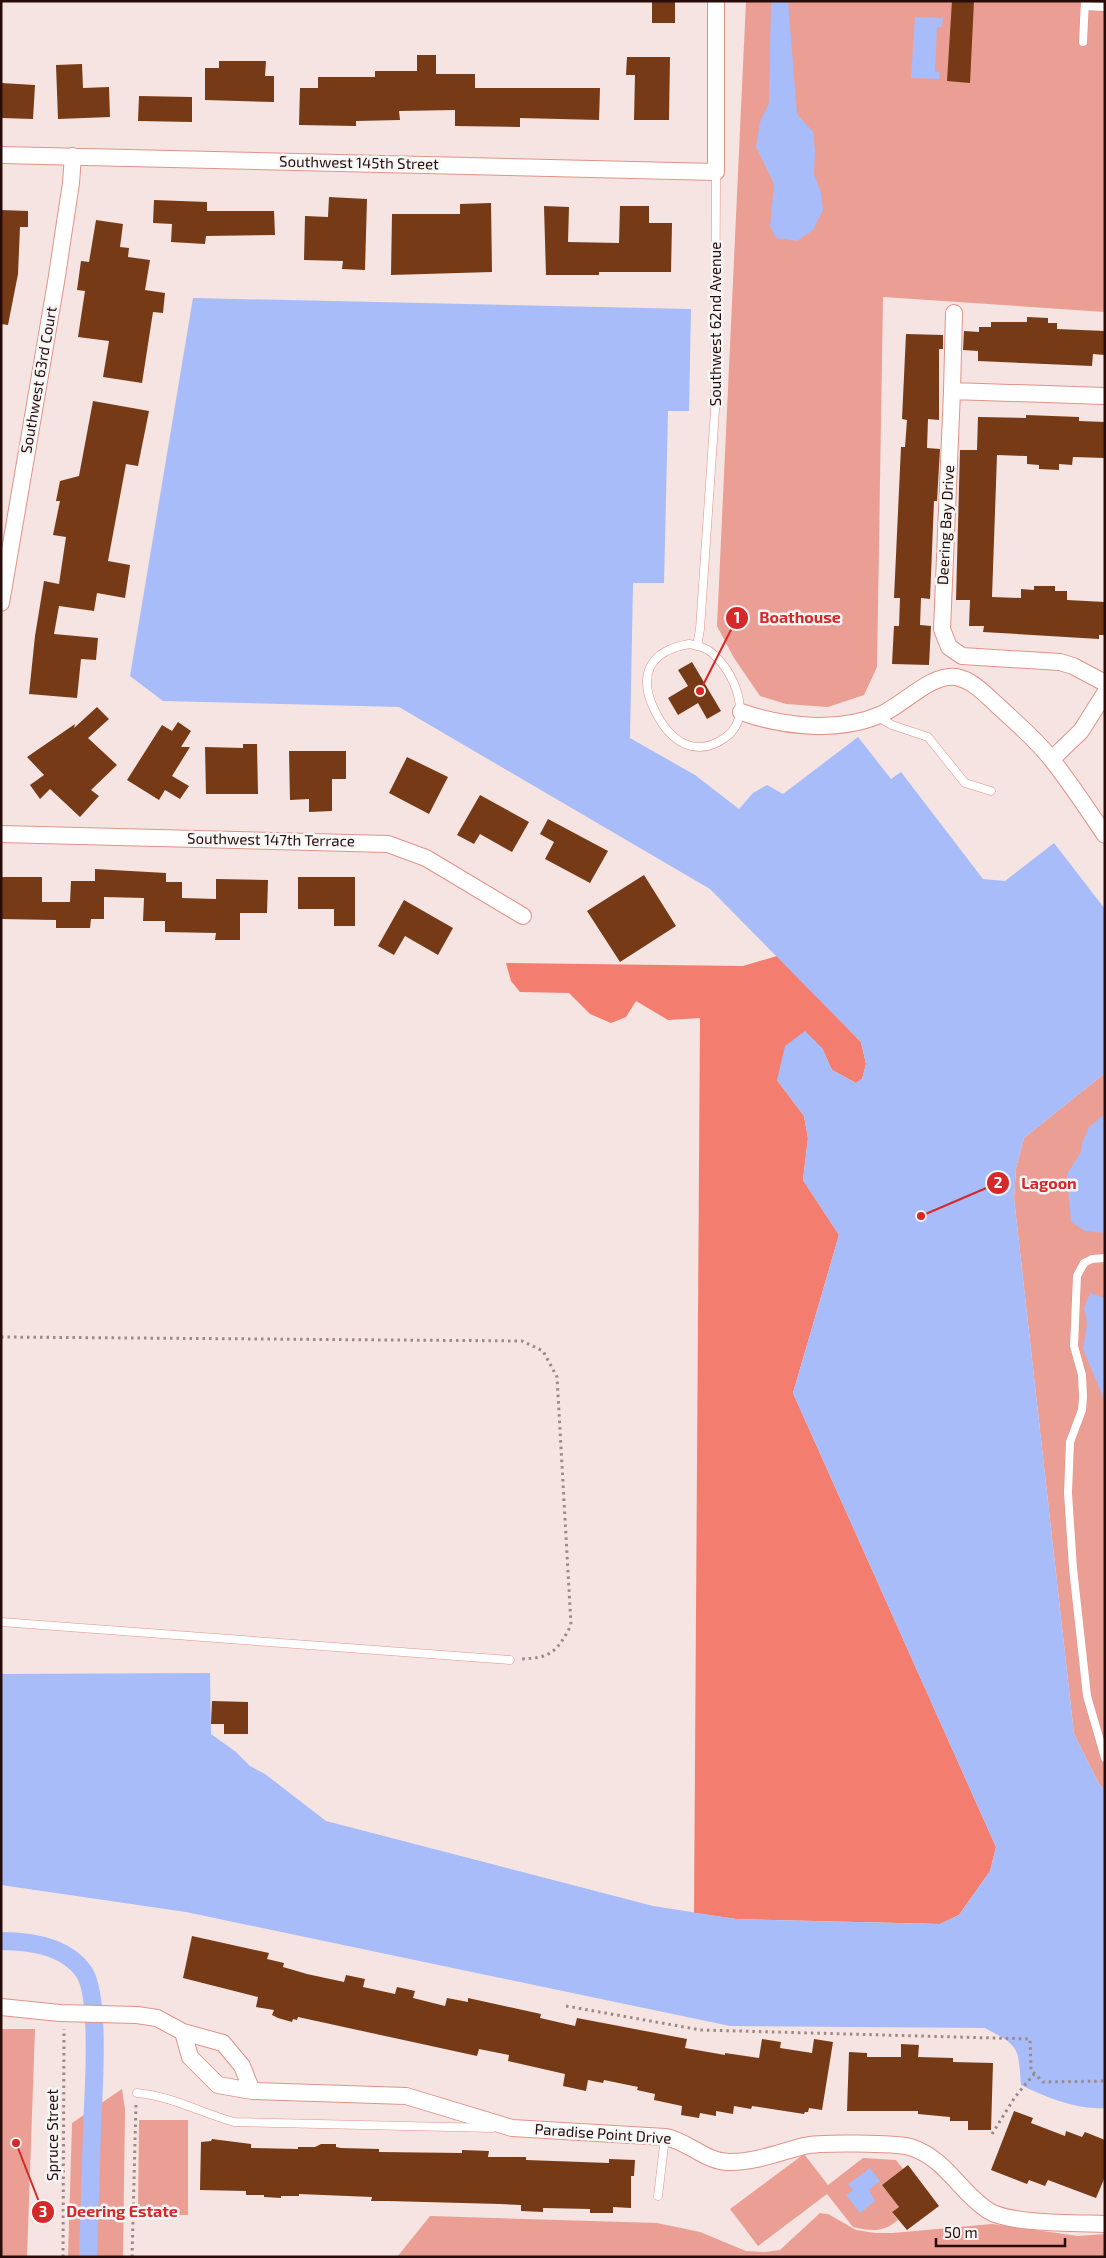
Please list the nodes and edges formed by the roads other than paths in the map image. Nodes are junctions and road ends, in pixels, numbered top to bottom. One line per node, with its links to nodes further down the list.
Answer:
1 (716, 1): 7 (street, Southwest 62nd Avenue)
2 (1085, 4): 3 (lane); 4 (lane)
3 (1105, 7)
4 (1083, 42)
5 (1, 155): 6 (street, Southwest 145th Street)
6 (73, 156): 7 (street, Southwest 145th Street); 11 (street, Southwest 63rd Court)
7 (716, 172): 12 (lane, Southwest 62nd Avenue)
8 (954, 313): 9 (street)
9 (952, 391): 10 (street); 13 (street, Deering Bay Drive)
10 (1105, 396)
11 (1, 603)
12 (697, 646): 15 (lane); 15 (lane)
13 (1105, 683)
14 (1105, 693): 17 (street)
15 (741, 712): 16 (street)
16 (876, 716): 17 (street); 18 (lane)
17 (1052, 759): 19 (street)
18 (991, 791)
19 (1103, 831)
20 (1, 834): 21 (street, Southwest 147th Terrace)
21 (523, 916)
22 (1105, 1258): 25 (lane)
23 (1, 1622): 24 (lane)
24 (510, 1660)
25 (1105, 1758)
26 (1, 2007): 27 (street)
27 (183, 2032): 28 (street); 28 (street, Paradise Point Drive)
28 (252, 2090): 30 (street, Paradise Point Drive)
29 (136, 2093): 30 (lane)
30 (512, 2128): 31 (street, Paradise Point Drive)
31 (665, 2137): 32 (lane); 33 (street, Paradise Point Drive)
32 (658, 2196)
33 (1105, 2224)

